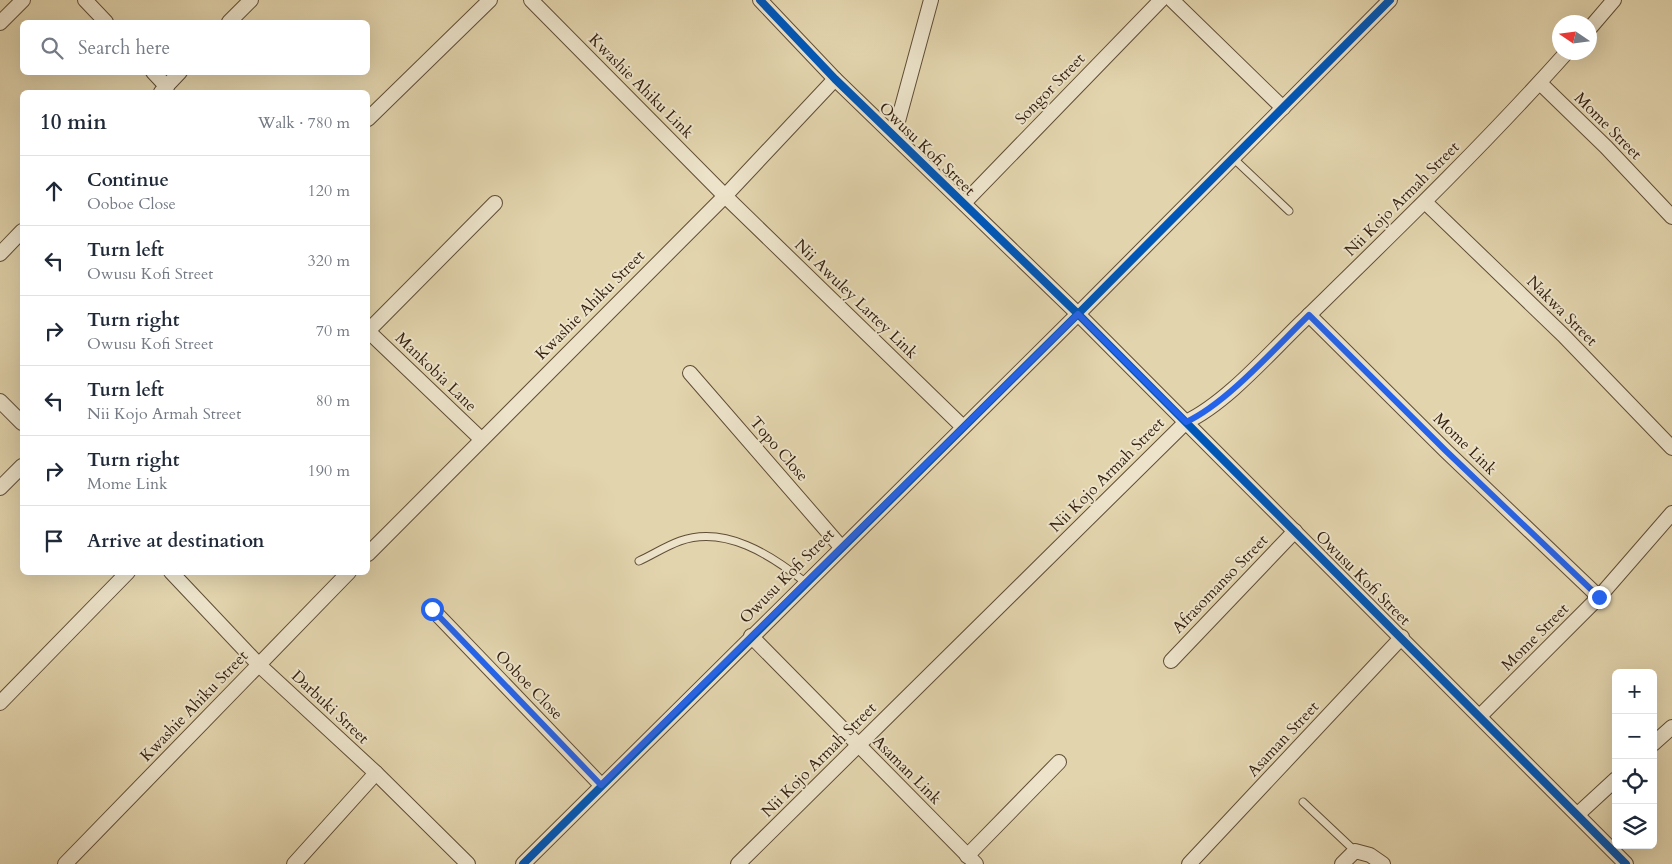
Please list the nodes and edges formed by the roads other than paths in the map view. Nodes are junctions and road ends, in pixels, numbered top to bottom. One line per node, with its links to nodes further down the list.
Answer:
1 (23, 0): 15 (street)
2 (85, 0): 12 (street)
3 (251, 0): 13 (street)
4 (490, 0): 23 (street)
5 (531, 0): 26 (street, Kwashie Ahiku Link)
6 (760, 0): 19 (street, Owusu Kofi Street)
7 (931, 0): 24 (street)
8 (1161, 0): 29 (street, Songor Street)
9 (1172, 0): 22 (street)
10 (1390, 0): 22 (street, Owusu Kofi Street)
11 (1614, 0): 14 (street)
12 (104, 20)
13 (231, 20)
14 (1597, 20)
15 (0, 23)
16 (1560, 60): 20 (street, Nii Kojo Armah Street)
17 (155, 75): 21 (street)
18 (177, 75): 21 (street)
19 (835, 79): 24 (street, Owusu Kofi Street); 26 (street, Kwashie Ahiku Street)
20 (1540, 83): 27 (street, Nii Kojo Armah Street); 31 (street, Mome Street)
21 (164, 90)
22 (1283, 108): 25 (street, Owusu Kofi Street)
23 (370, 117)
24 (894, 136): 29 (street, Owusu Kofi Street)
25 (1233, 158): 30 (lane); 34 (street, Owusu Kofi Street)
26 (725, 196): 42 (street, Nii Awuley Lartey Link); 43 (street, Kwashie Ahiku Street)
27 (1425, 202): 35 (street, Nii Kojo Armah Street); 44 (street, Nakwa Street)
28 (495, 203): 36 (street)
29 (964, 203): 34 (street, Owusu Kofi Street)
30 (1289, 210)
31 (1672, 217)
32 (20, 233): 33 (street)
33 (0, 254)
34 (1078, 314): 41 (street, Owusu Kofi Street); 42 (street, Owusu Kofi Street)
35 (1309, 315): 41 (street, Nii Kojo Armah Street); 56 (street, Mome Link)
36 (370, 329)
37 (370, 333): 43 (street, Mankobia Lane)
38 (690, 373): 49 (street, Topo Close)
39 (0, 401): 40 (street)
40 (20, 421)
41 (1186, 422): 48 (street, Owusu Kofi Street); 66 (street, Nii Kojo Armah Street)
42 (963, 427): 49 (street, Owusu Kofi Street)
43 (480, 438): 50 (street, Kwashie Ahiku Street)
44 (1672, 448)
45 (20, 468): 46 (street)
46 (0, 488)
47 (1672, 513): 56 (street, Mome Street)
48 (1295, 531): 59 (street, Owusu Kofi Street); 60 (street, Afrasomanso Street)
49 (841, 547): 55 (street, Owusu Kofi Street)
50 (370, 552)
51 (639, 561): 55 (lane)
52 (125, 575): 62 (street)
53 (174, 575): 61 (street, Darbuki Street)
54 (346, 575): 61 (street, Kwashie Ahiku Street)
55 (806, 582): 58 (street, Owusu Kofi Street)
56 (1599, 597): 63 (street, Mome Street)
57 (432, 609): 70 (street, Ooboe Close)
58 (751, 636): 66 (street, Asaman Link); 70 (street, Owusu Kofi Street)
59 (1402, 637): 63 (street, Owusu Kofi Street); 80 (street, Asaman Street)
60 (1170, 661)
61 (259, 665): 68 (street, Darbuki Street); 75 (street, Kwashie Ahiku Street)
62 (0, 703)
63 (1480, 716): 72 (street, Owusu Kofi Street)
64 (1672, 727): 65 (street)
65 (1657, 740)
66 (859, 746): 74 (street, Asaman Link); 79 (street, Nii Kojo Armah Street)
67 (1059, 762): 74 (street)
68 (376, 773): 76 (street); 77 (street, Darbuki Street)
69 (1612, 783): 72 (street)
70 (601, 785): 78 (street, Owusu Kofi Street)
71 (1303, 802): 73 (lane)
72 (1578, 814): 83 (street, Owusu Kofi Street)
73 (1355, 851): 81 (street); 82 (street)
74 (970, 861)
75 (65, 864)
76 (294, 864)
77 (468, 864)
78 (523, 864)
79 (738, 864)
80 (1189, 864)
81 (1342, 864)
82 (1383, 864)
83 (1626, 864)

